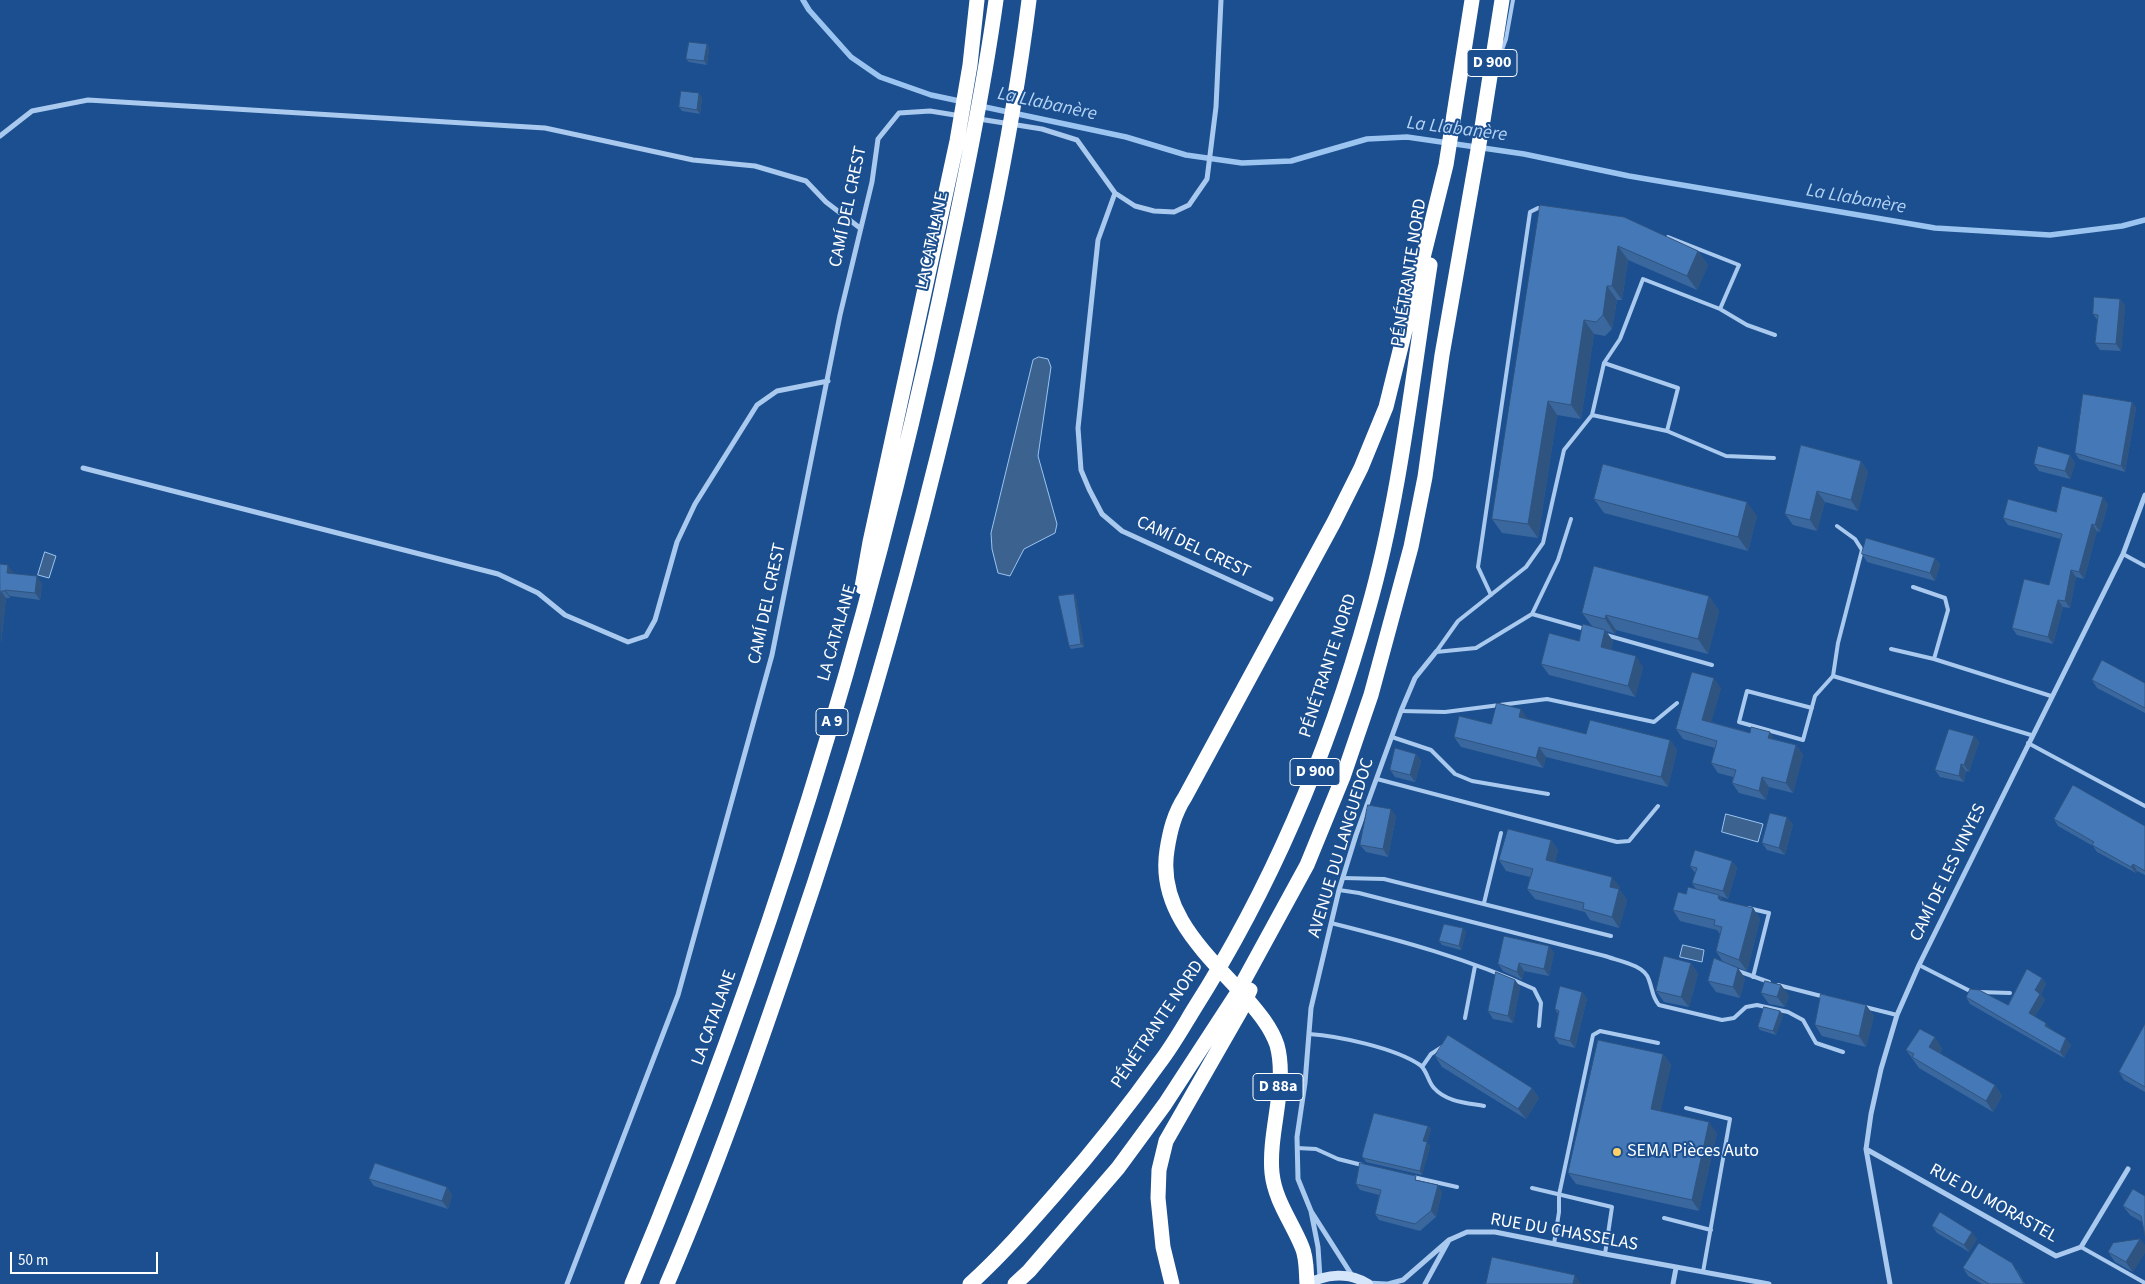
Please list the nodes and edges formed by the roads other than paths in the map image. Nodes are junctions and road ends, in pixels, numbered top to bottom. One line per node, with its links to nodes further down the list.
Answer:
1 (977, 0): 36 (highway)
2 (996, 0): 36 (highway, LA CATALANE / A 9)
3 (1029, 0): 99 (highway, A 9)
4 (1221, 0): 11 (street)
5 (1472, 0): 10 (highway, D 900)
6 (1502, 0): 8 (highway, D 900)
7 (1513, 0): 8 (lane)
8 (1487, 90): 52 (highway, D 900)
9 (0, 136): 13 (street)
10 (1446, 165): 94 (highway, D 88a); 100 (highway, PÉNÉTRANTE NORD / D 900)
11 (1115, 193): 13 (street, CAMÍ DEL CREST); 30 (street, CAMÍ DEL CREST)
12 (1548, 210): 29 (lane)
13 (860, 228): 18 (street, CAMÍ DEL CREST)
14 (1662, 235): 15 (lane)
15 (1720, 309): 16 (lane); 17 (lane)
16 (1775, 335)
17 (1604, 363): 19 (lane); 20 (lane)
18 (828, 381): 22 (street); 97 (street, CAMÍ DEL CREST)
19 (1592, 415): 20 (lane); 29 (lane)
20 (1667, 431): 21 (lane)
21 (1774, 458)
22 (83, 468)
23 (2145, 496): 26 (street, CAMÍ DE LES VINYES)
24 (1571, 519): 31 (lane)
25 (1837, 526): 39 (lane)
26 (2123, 554): 27 (lane); 40 (street, CAMÍ DE LES VINYES)
27 (2145, 566)
28 (1913, 587): 37 (lane)
29 (1491, 595): 35 (lane)
30 (1271, 599)
31 (1532, 614): 32 (lane); 35 (lane)
32 (1589, 630)
33 (1598, 633): 38 (lane)
34 (1892, 649): 37 (lane)
35 (1436, 652): 43 (street, AVENUE DU LANGUEDOC)
36 (850, 658): 98 (highway, LA CATALANE / A 9)
37 (1934, 659): 40 (lane)
38 (1712, 666)
39 (1832, 676): 42 (lane); 44 (lane)
40 (2051, 696): 44 (street, CAMÍ DE LES VINYES)
41 (1677, 703): 43 (lane)
42 (1812, 708): 42 (lane)
43 (1401, 711): 45 (street, AVENUE DU LANGUEDOC)
44 (2031, 735): 46 (street, CAMÍ DE LES VINYES)
45 (1392, 737): 47 (street, AVENUE DU LANGUEDOC); 48 (lane)
46 (2028, 742): 50 (lane); 59 (street, CAMÍ DE LES VINYES)
47 (1377, 779): 49 (lane); 53 (street, AVENUE DU LANGUEDOC)
48 (1548, 794)
49 (1658, 806)
50 (2145, 806)
51 (1501, 833): 55 (lane)
52 (1307, 865): 101 (highway, D 900); 102 (highway)
53 (1343, 878): 54 (street, AVENUE DU LANGUEDOC); 55 (lane)
54 (1339, 890): 57 (street, AVENUE DU LANGUEDOC); 72 (lane)
55 (1484, 903): 58 (lane)
56 (1741, 906): 62 (lane)
57 (1331, 923): 60 (lane); 69 (street, AVENUE DU LANGUEDOC)
58 (1611, 936)
59 (1919, 965): 63 (lane); 66 (street, CAMÍ DE LES VINYES)
60 (1475, 966): 67 (lane); 68 (lane)
61 (1729, 968): 62 (lane)
62 (1753, 977): 64 (lane)
63 (2010, 993)
64 (1830, 998)
65 (1859, 1006): 66 (lane)
66 (1897, 1016): 77 (street, CAMÍ DE LES VINYES)
67 (1465, 1018)
68 (1539, 1026)
69 (1309, 1034): 73 (lane); 76 (street, AVENUE DU LANGUEDOC)
70 (1448, 1042): 73 (lane)
71 (1658, 1043): 83 (lane)
72 (1843, 1052)
73 (1422, 1066): 74 (lane)
74 (1484, 1106)
75 (1686, 1108): 86 (lane)
76 (1297, 1148): 78 (lane); 84 (street, AVENUE DU LANGUEDOC)
77 (1866, 1149): 89 (street, RUE DU MORASTEL); 107 (street, CAMÍ DE LES VINYES)
78 (1366, 1166)
79 (2128, 1169): 89 (street)
80 (1411, 1176): 81 (lane)
81 (1457, 1188)
82 (1532, 1188): 83 (lane)
83 (1559, 1195): 88 (lane); 90 (lane)
84 (1311, 1212): 93 (street, AVENUE DU LANGUEDOC); 94 (street, AVENUE DU LANGUEDOC)
85 (1664, 1218): 86 (lane)
86 (1711, 1230): 92 (lane)
87 (1449, 1240): 88 (street, RUE DU CHASSELAS); 103 (street, RUE DU CHASSELAS); 104 (street)
88 (1554, 1244): 90 (street, RUE DU CHASSELAS)
89 (2081, 1247): 96 (lane)
90 (1605, 1254): 91 (street, RUE DU CHASSELAS)
91 (1676, 1268): 92 (street, RUE DU CHASSELAS); 105 (street)
92 (1703, 1272): 106 (street, RUE DU CHASSELAS)
93 (1353, 1277): 94 (main road); 95 (main road)
94 (1314, 1281)
95 (1367, 1283): 103 (street, RUE DU CHASSELAS)
96 (2145, 1283)
97 (567, 1284)
98 (632, 1284)
99 (668, 1284)
100 (970, 1284)
101 (1015, 1284)
102 (1172, 1284)
103 (1387, 1284)
104 (1425, 1284)
105 (1672, 1284)
106 (1769, 1284)
107 (1890, 1284)

